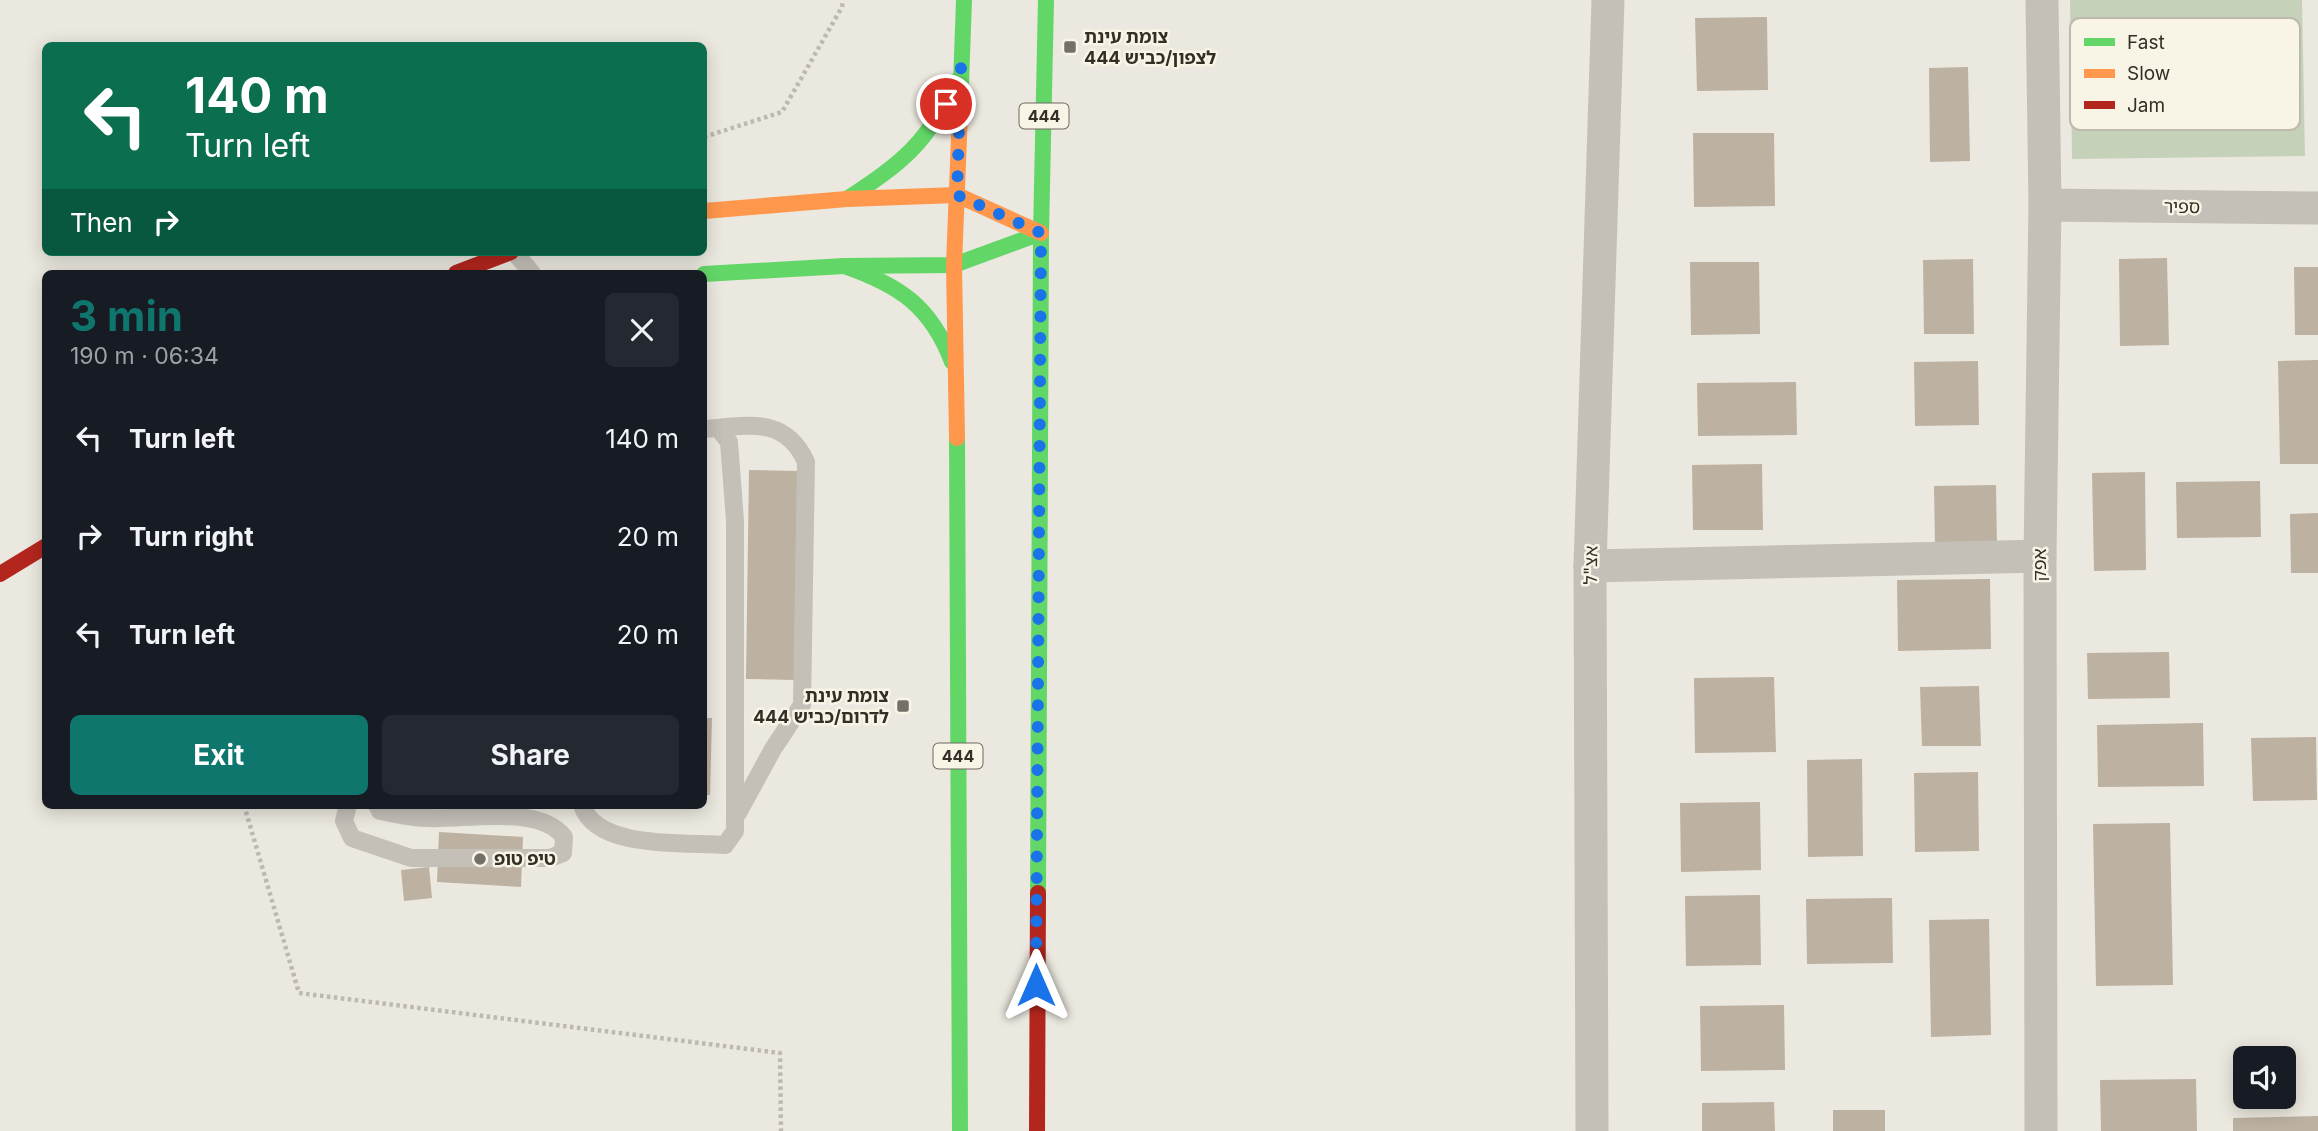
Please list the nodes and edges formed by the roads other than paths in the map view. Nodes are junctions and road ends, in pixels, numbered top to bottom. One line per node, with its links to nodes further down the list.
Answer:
1 (964, 0): 5 (main road, 444)
2 (1046, 0): 11 (main road, 444)
3 (1608, 0): 23 (street, אצ"ל)
4 (2042, 0): 8 (street, אפק)
5 (961, 66): 6 (main road, 444); 7 (main road)
6 (957, 195): 7 (main road); 11 (main road); 14 (main road, 444)
7 (847, 199): 10 (main road)
8 (2045, 205): 9 (street, ספיר); 22 (street, אפק)
9 (2318, 208)
10 (707, 211)
11 (1041, 233): 14 (main road); 31 (main road, 444)
12 (502, 256): 16 (main road)
13 (517, 256): 17 (lane)
14 (954, 265): 15 (main road); 19 (main road, 444)
15 (844, 266): 18 (main road); 19 (main road)
16 (464, 270)
17 (529, 270)
18 (707, 274)
19 (957, 380): 30 (main road, 444)
20 (711, 428): 28 (lane); 28 (lane)
21 (42, 549): 24 (main road)
22 (2040, 556): 23 (street); 33 (street, אפק)
23 (1590, 566): 32 (street, אצ"ל)
24 (0, 575)
25 (347, 809): 29 (lane)
26 (379, 809): 29 (lane)
27 (583, 810): 28 (lane); 29 (lane)
28 (736, 816)
29 (564, 837)
30 (960, 1131)
31 (1037, 1131)
32 (1592, 1131)
33 (2041, 1131)

